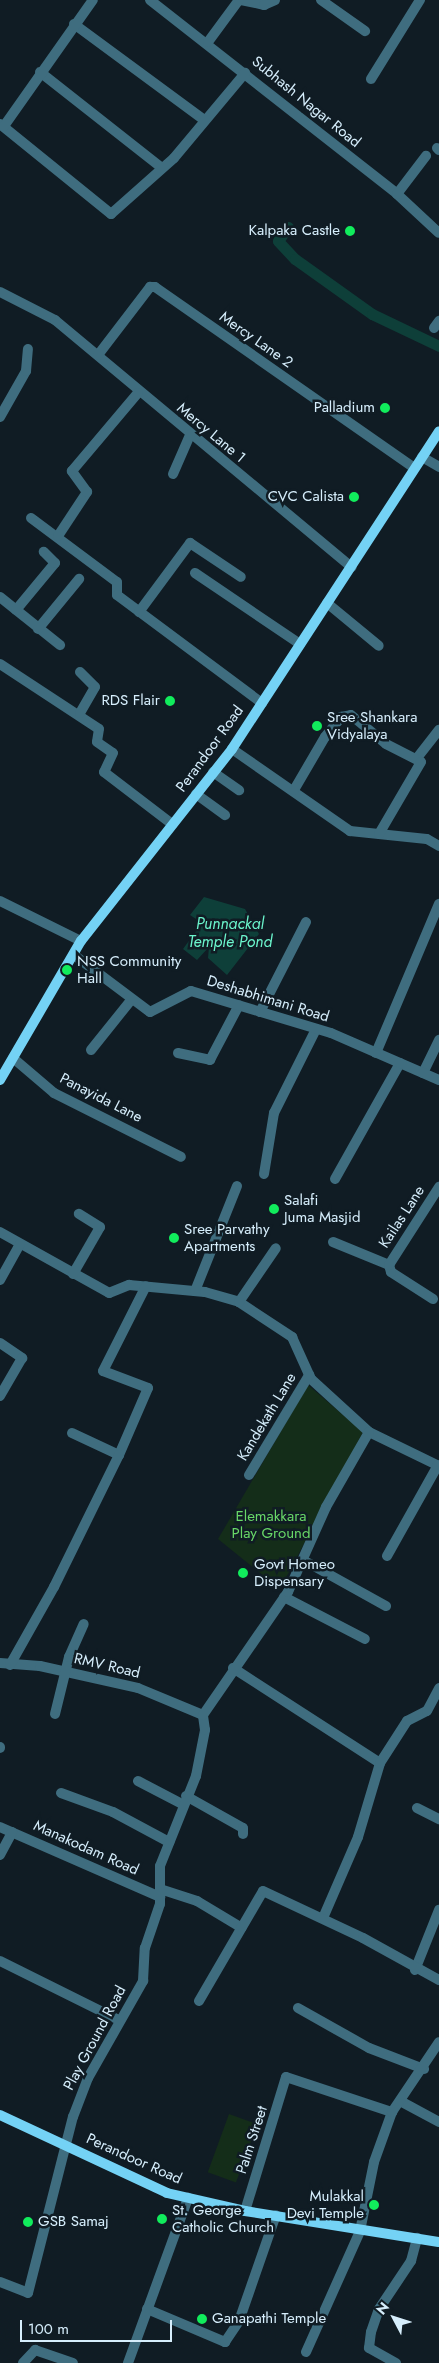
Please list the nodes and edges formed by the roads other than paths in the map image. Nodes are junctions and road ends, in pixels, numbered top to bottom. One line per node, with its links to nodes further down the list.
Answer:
1 (93, 0): 7 (street)
2 (150, 0): 9 (street, Subhash Nagar Road)
3 (240, 0): 4 (street); 9 (street)
4 (276, 0)
5 (321, 0): 8 (street)
6 (420, 0): 12 (street)
7 (74, 24): 10 (street); 13 (street)
8 (365, 31)
9 (208, 42): 11 (street, Subhash Nagar Road)
10 (40, 72): 14 (street); 16 (street)
11 (245, 72): 13 (street); 17 (street, Subhash Nagar Road)
12 (371, 79)
13 (204, 120): 16 (street)
14 (2, 125): 16 (street)
15 (426, 156): 17 (street)
16 (162, 168)
17 (397, 194): 18 (street, Subhash Nagar Road)
18 (439, 233)
19 (0, 292): 21 (street, Mercy Lane 1)
20 (28, 349): 23 (street)
21 (98, 355): 22 (street, Mercy Lane 1); 28 (street, Mercy Lane 2)
22 (138, 393): 25 (street, Mercy Lane 1); 31 (street)
23 (0, 417)
24 (439, 431): 26 (main road, Perandoor Road)
25 (190, 435): 29 (street); 33 (street, Mercy Lane 1)
26 (422, 456): 27 (street); 28 (main road, Perandoor Road)
27 (439, 467)
28 (414, 468): 33 (main road, Perandoor Road)
29 (173, 474)
30 (31, 518): 31 (street)
31 (58, 536): 40 (street)
32 (44, 552): 39 (street)
33 (351, 567): 38 (main road, Perandoor Road)
34 (195, 573): 42 (street)
35 (242, 577): 40 (street)
36 (79, 579): 41 (street)
37 (0, 597): 39 (street)
38 (327, 603): 42 (main road, Perandoor Road); 44 (street)
39 (16, 610): 41 (street)
40 (139, 612): 47 (street)
41 (38, 629): 43 (street)
42 (300, 644): 47 (main road, Perandoor Road)
43 (60, 645)
44 (379, 646)
45 (0, 664): 48 (street)
46 (80, 672): 48 (street)
47 (262, 703): 50 (main road, Perandoor Road)
48 (80, 713): 57 (street)
49 (439, 730): 51 (street)
50 (232, 749): 52 (main road, Perandoor Road); 54 (street)
51 (417, 758): 54 (street); 58 (street)
52 (213, 772): 53 (street); 55 (main road, Perandoor Road)
53 (240, 790)
54 (294, 790): 58 (street)
55 (196, 794): 56 (street); 57 (main road, Perandoor Road)
56 (225, 815)
57 (172, 824): 63 (main road, Perandoor Road)
58 (379, 834): 59 (street)
59 (439, 846)
60 (0, 901): 63 (street)
61 (439, 904): 72 (street)
62 (306, 922): 67 (street)
63 (81, 941): 64 (main road, Perandoor Road)
64 (74, 955): 65 (street, Deshabhimani Road); 73 (main road, Perandoor Road)
65 (131, 1000): 66 (street, Deshabhimani Road); 70 (street)
66 (239, 1005): 67 (street, Deshabhimani Road); 71 (street)
67 (260, 1012): 68 (street, Deshabhimani Road)
68 (316, 1029): 72 (street, Deshabhimani Road); 79 (street)
69 (439, 1040): 75 (street)
70 (91, 1050)
71 (178, 1053)
72 (376, 1053): 74 (street, Deshabhimani Road)
73 (13, 1058): 76 (main road, Perandoor Road); 78 (street, Panayida Lane)
74 (400, 1063): 75 (street, Deshabhimani Road); 80 (street)
75 (423, 1073): 77 (street, Deshabhimani Road)
76 (0, 1080)
77 (439, 1080)
78 (181, 1157)
79 (264, 1174)
80 (335, 1179)
81 (237, 1186): 92 (street)
82 (439, 1187): 88 (street, Kailas Lane)
83 (79, 1214): 89 (street)
84 (0, 1232): 86 (street)
85 (332, 1242): 88 (street)
86 (20, 1244): 89 (street); 90 (street)
87 (276, 1248): 94 (street)
88 (389, 1265): 93 (street, Kailas Lane)
89 (73, 1274): 91 (street)
90 (0, 1280)
91 (146, 1286): 92 (street); 100 (street)
92 (196, 1291): 94 (street)
93 (433, 1299)
94 (239, 1302): 96 (street)
95 (0, 1343): 97 (street)
96 (309, 1375): 98 (street); 102 (street, Kandekath Lane)
97 (0, 1396)
98 (369, 1432): 101 (street); 104 (street)
99 (72, 1434): 100 (street)
100 (119, 1455): 109 (street)
101 (439, 1466): 103 (street)
102 (250, 1475)
103 (388, 1556)
104 (303, 1560): 105 (street); 106 (street)
105 (284, 1597): 108 (street); 110 (street)
106 (386, 1606)
107 (84, 1624): 111 (street)
108 (365, 1639)
109 (5, 1664): 111 (street, RMV Road)
110 (233, 1668): 114 (street); 115 (street)
111 (66, 1673): 113 (street); 114 (street, RMV Road)
112 (439, 1688): 115 (street)
113 (56, 1714)
114 (203, 1715): 118 (street, Play Ground Road)
115 (380, 1763): 128 (street)
116 (138, 1781): 118 (street)
117 (61, 1793): 124 (street)
118 (184, 1800): 123 (street); 124 (street, Play Ground Road)
119 (417, 1808): 120 (street)
120 (439, 1819)
121 (0, 1828): 122 (street, Manakodam Road)
122 (12, 1832): 125 (street); 126 (street, Manakodam Road)
123 (243, 1834)
124 (169, 1842): 126 (street, Play Ground Road)
125 (0, 1856)
126 (160, 1893): 129 (street, Manakodam Road); 135 (street, Play Ground Road)
127 (439, 1910): 131 (street)
128 (323, 1918): 129 (street); 131 (street)
129 (242, 1928): 133 (street)
130 (0, 1961): 135 (street)
131 (415, 1970): 132 (street)
132 (439, 1980)
133 (199, 2000)
134 (298, 2008): 137 (street)
135 (119, 2020): 143 (street, Play Ground Road)
136 (439, 2042): 137 (street)
137 (426, 2066): 138 (street); 139 (street)
138 (439, 2068)
139 (402, 2102): 140 (street); 142 (street)
140 (392, 2112): 145 (street, Palm Street); 147 (street)
141 (0, 2114): 143 (main road, Perandoor Road)
142 (439, 2122)
143 (66, 2145): 144 (main road, Perandoor Road); 150 (street, Play Ground Road)
144 (188, 2198): 145 (main road, Perandoor Road); 151 (street)
145 (245, 2211): 146 (main road, Perandoor Road)
146 (276, 2215): 147 (main road, Perandoor Road); 151 (street)
147 (360, 2230): 148 (main road, Perandoor Road); 152 (street)
148 (417, 2238): 149 (main road, Perandoor Road); 156 (street)
149 (439, 2242)
150 (0, 2282)
151 (147, 2310): 155 (street)
152 (306, 2352)
153 (23, 2363): 154 (street)
154 (73, 2363)
155 (128, 2363)
156 (396, 2363)

